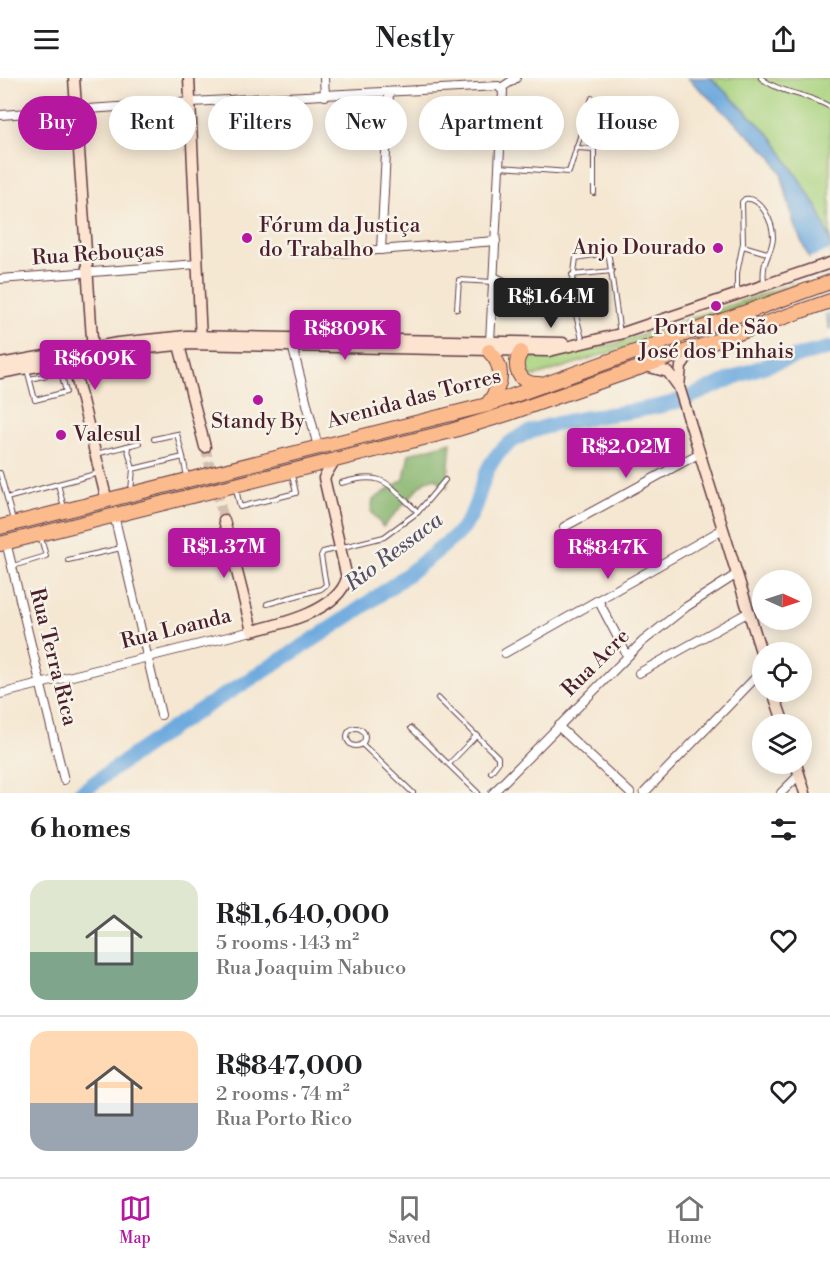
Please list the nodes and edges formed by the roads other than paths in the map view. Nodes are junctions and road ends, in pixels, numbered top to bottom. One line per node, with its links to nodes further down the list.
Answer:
1 (74, 78): 8 (main road)
2 (189, 78): 9 (main road)
3 (324, 78): 10 (street)
4 (516, 78): 6 (street)
5 (761, 78): 12 (lane)
6 (499, 87): 7 (street); 19 (street)
7 (389, 93): 10 (street); 23 (street)
8 (76, 96)
9 (190, 96)
10 (325, 96): 11 (street)
11 (196, 102)
12 (830, 107)
13 (18, 114): 14 (street)
14 (0, 115)
15 (576, 148): 19 (lane)
16 (80, 150): 29 (main road)
17 (192, 150): 27 (main road)
18 (594, 150): 20 (lane)
19 (500, 167): 21 (street)
20 (594, 193)
21 (496, 241): 23 (street); 32 (street)
22 (743, 246): 24 (lane); 24 (lane); 36 (lane)
23 (381, 250): 25 (street)
24 (767, 252): 35 (lane)
25 (325, 254)
26 (830, 263): 35 (main road)
27 (198, 264): 29 (street, Rua Rebouças); 40 (main road)
28 (612, 271): 30 (lane); 30 (lane); 39 (lane)
29 (88, 272): 31 (street, Rua Rebouças); 47 (main road)
30 (572, 275): 41 (lane)
31 (0, 279)
32 (494, 280): 34 (street); 38 (lane); 44 (street)
33 (830, 282): 53 (highway, Avenida das Torres)
34 (510, 285)
35 (765, 286): 36 (main road)
36 (737, 295): 39 (main road)
37 (830, 301): 46 (highway, Avenida das Torres)
38 (457, 309)
39 (620, 334): 41 (main road)
40 (201, 339): 42 (main road); 43 (main road); 44 (main road); 47 (main road)
41 (581, 344): 45 (main road)
42 (179, 345): 47 (main road); 59 (main road)
43 (292, 345): 44 (main road); 60 (street)
44 (490, 347): 45 (main road); 55 (highway)
45 (522, 348): 53 (highway)
46 (692, 350): 50 (highway, Avenida das Torres); 54 (main road)
47 (93, 351): 48 (main road); 49 (main road)
48 (72, 360): 52 (main road); 62 (main road)
49 (0, 364)
50 (646, 366): 54 (main road); 64 (highway, Avenida das Torres)
51 (0, 373): 52 (main road)
52 (29, 374): 52 (lane)
53 (541, 383): 55 (highway, Avenida das Torres)
54 (680, 389): 61 (main road)
55 (487, 405): 60 (highway, Avenida das Torres)
56 (154, 439): 63 (lane)
57 (139, 443): 58 (lane)
58 (127, 446): 62 (lane); 65 (lane)
59 (205, 447)
60 (318, 447): 69 (highway, Avenida das Torres)
61 (700, 453): 82 (street); 83 (main road)
62 (95, 454): 67 (main road)
63 (183, 457): 65 (lane); 69 (lane)
64 (334, 461): 66 (highway, Avenida das Torres); 86 (main road)
65 (133, 469): 74 (lane)
66 (291, 471): 73 (highway, Avenida das Torres); 73 (lane)
67 (100, 473): 72 (lane); 76 (main road)
68 (0, 474): 75 (lane)
69 (188, 480): 74 (highway, Avenida das Torres)
70 (445, 480): 78 (lane)
71 (341, 483): 78 (lane)
72 (58, 484): 75 (lane); 77 (lane)
73 (235, 485): 79 (highway, Avenida das Torres)
74 (130, 495): 76 (highway, Avenida das Torres)
75 (7, 498): 81 (lane)
76 (107, 501): 77 (highway, Avenida das Torres)
77 (65, 511): 81 (highway, Avenida das Torres)
78 (418, 512): 86 (lane)
79 (114, 515): 84 (highway, Avenida das Torres); 87 (street)
80 (224, 519): 94 (main road)
81 (7, 526)
82 (564, 527)
83 (723, 529): 90 (main road); 91 (street)
84 (40, 534): 85 (highway, Avenida das Torres); 89 (lane)
85 (3, 543): 89 (street, Rua Terra Rica)
86 (342, 547): 92 (lane); 94 (main road, Rua Loanda)
87 (121, 548): 88 (lane); 98 (street)
88 (68, 560)
89 (12, 566): 101 (street, Rua Terra Rica)
90 (737, 574): 93 (main road); 97 (street, Rua Acre)
91 (598, 600): 96 (street); 97 (street)
92 (267, 604)
93 (749, 612): 95 (main road); 99 (street)
94 (252, 631): 98 (street, Rua Loanda)
95 (758, 642)
96 (506, 653)
97 (627, 656): 105 (street, Rua Acre)
98 (147, 657): 101 (street, Rua Loanda); 104 (street)
99 (639, 673)
100 (752, 681): 118 (street)
101 (41, 684): 102 (street, Rua Loanda); 113 (street, Rua Terra Rica)
102 (0, 694)
103 (438, 698): 107 (lane)
104 (161, 715)
105 (558, 726): 116 (street, Rua Acre); 117 (street)
106 (411, 728): 109 (lane)
107 (477, 735): 109 (lane); 110 (lane)
108 (362, 744): 108 (lane); 114 (lane)
109 (449, 764): 115 (lane)
110 (491, 771)
111 (794, 774): 119 (street)
112 (799, 774): 120 (main road)
113 (64, 780)
114 (413, 793)
115 (478, 793)
116 (493, 793)
117 (630, 793)
118 (644, 793)
119 (781, 793)
120 (805, 793)

